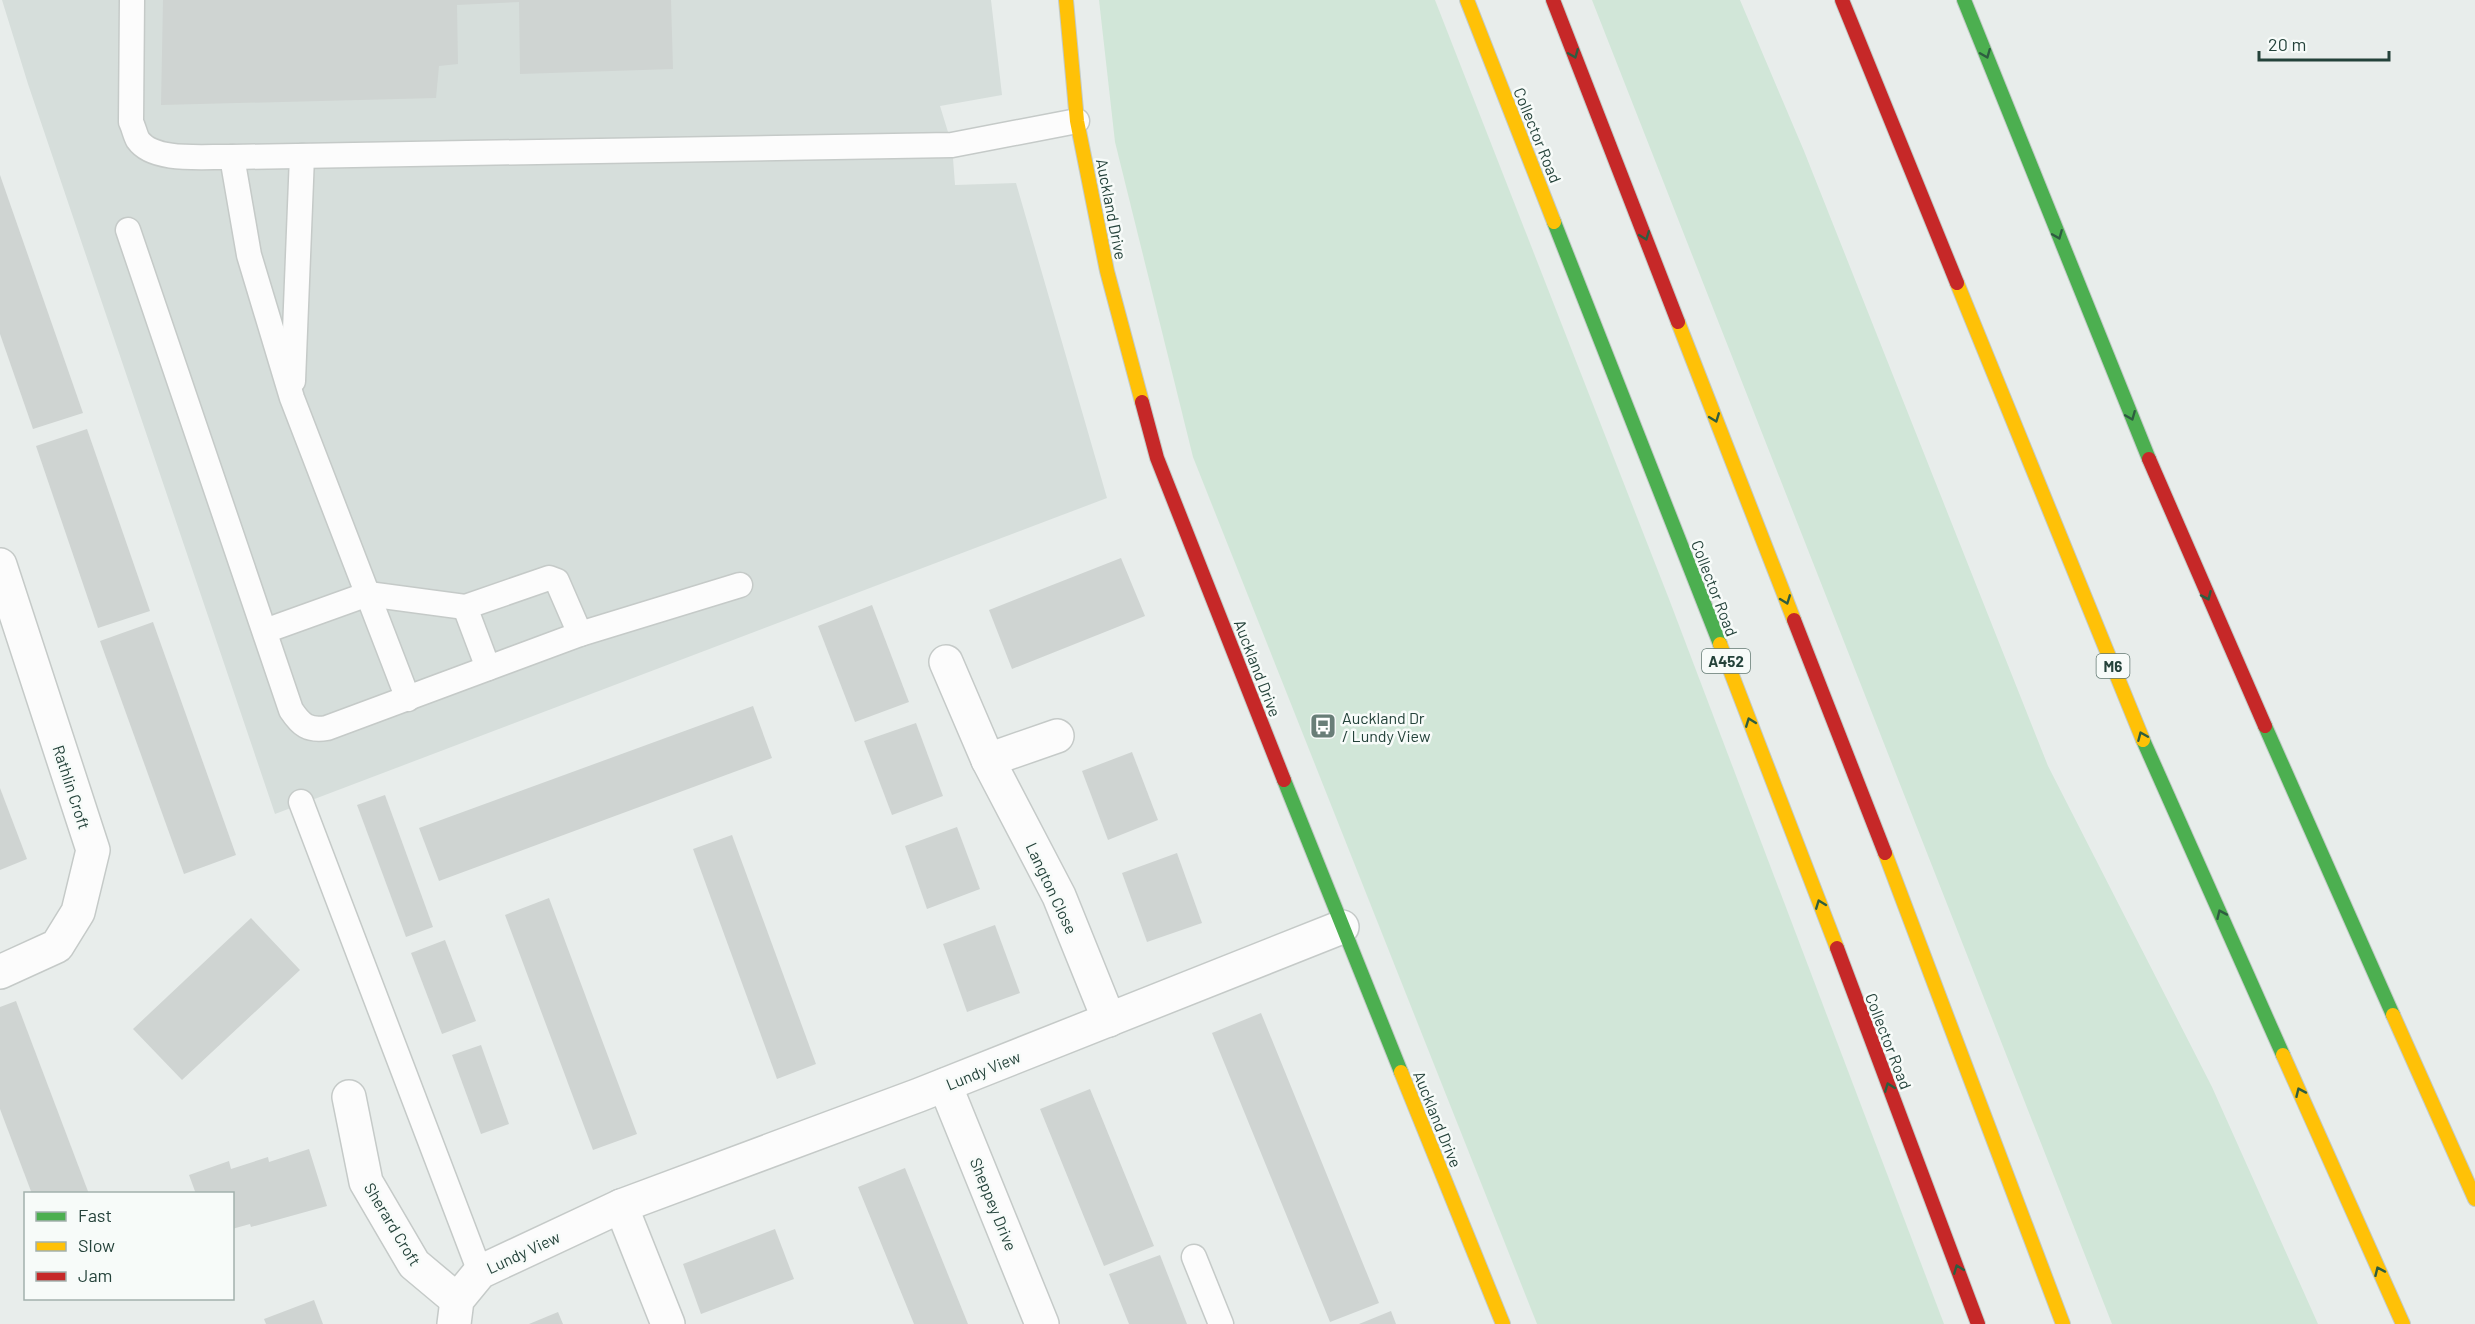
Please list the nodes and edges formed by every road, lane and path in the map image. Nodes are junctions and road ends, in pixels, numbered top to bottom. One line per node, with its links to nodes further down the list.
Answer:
1 (132, 0): 9 (lane)
2 (1066, 0): 7 (main road, Auckland Drive)
3 (1467, 0): 38 (main road, Collector Road / A452, one-way to 3)
4 (1552, 0): 39 (main road, one-way to 39)
5 (1842, 0): 40 (main road, M6, one-way to 5)
6 (1964, 0): 29 (main road, one-way to 29)
7 (1077, 121): 8 (lane); 24 (main road, Auckland Drive)
8 (302, 156): 9 (lane); 11 (lane)
9 (232, 157): 11 (lane)
10 (128, 230): 16 (lane)
11 (292, 398): 14 (lane)
12 (0, 565): 25 (street, Rathlin Croft)
13 (740, 585): 17 (lane)
14 (368, 594): 15 (lane); 16 (lane); 20 (lane)
15 (465, 607): 17 (lane); 19 (lane)
16 (265, 631): 20 (lane)
17 (580, 634): 19 (lane)
18 (946, 662): 22 (street, Langton Close)
19 (488, 668): 20 (lane)
20 (408, 699)
21 (1057, 736): 22 (street)
22 (988, 760): 26 (street, Langton Close)
23 (301, 802): 32 (lane)
24 (1342, 927): 26 (street, Lundy View); 37 (main road, Auckland Drive)
25 (0, 972)
26 (1109, 1020): 27 (street, Lundy View)
27 (945, 1085): 30 (street, Lundy View); 35 (street, Sheppey Drive)
28 (349, 1097): 33 (street, Sherard Croft)
29 (2475, 1199)
30 (621, 1206): 32 (street, Lundy View); 34 (street)
31 (1194, 1257): 36 (lane)
32 (480, 1272): 33 (street, Lundy View)
33 (455, 1312)
34 (668, 1324)
35 (1042, 1324)
36 (1221, 1324)
37 (1503, 1324)
38 (1978, 1324)
39 (2063, 1324)
40 (2403, 1324)

